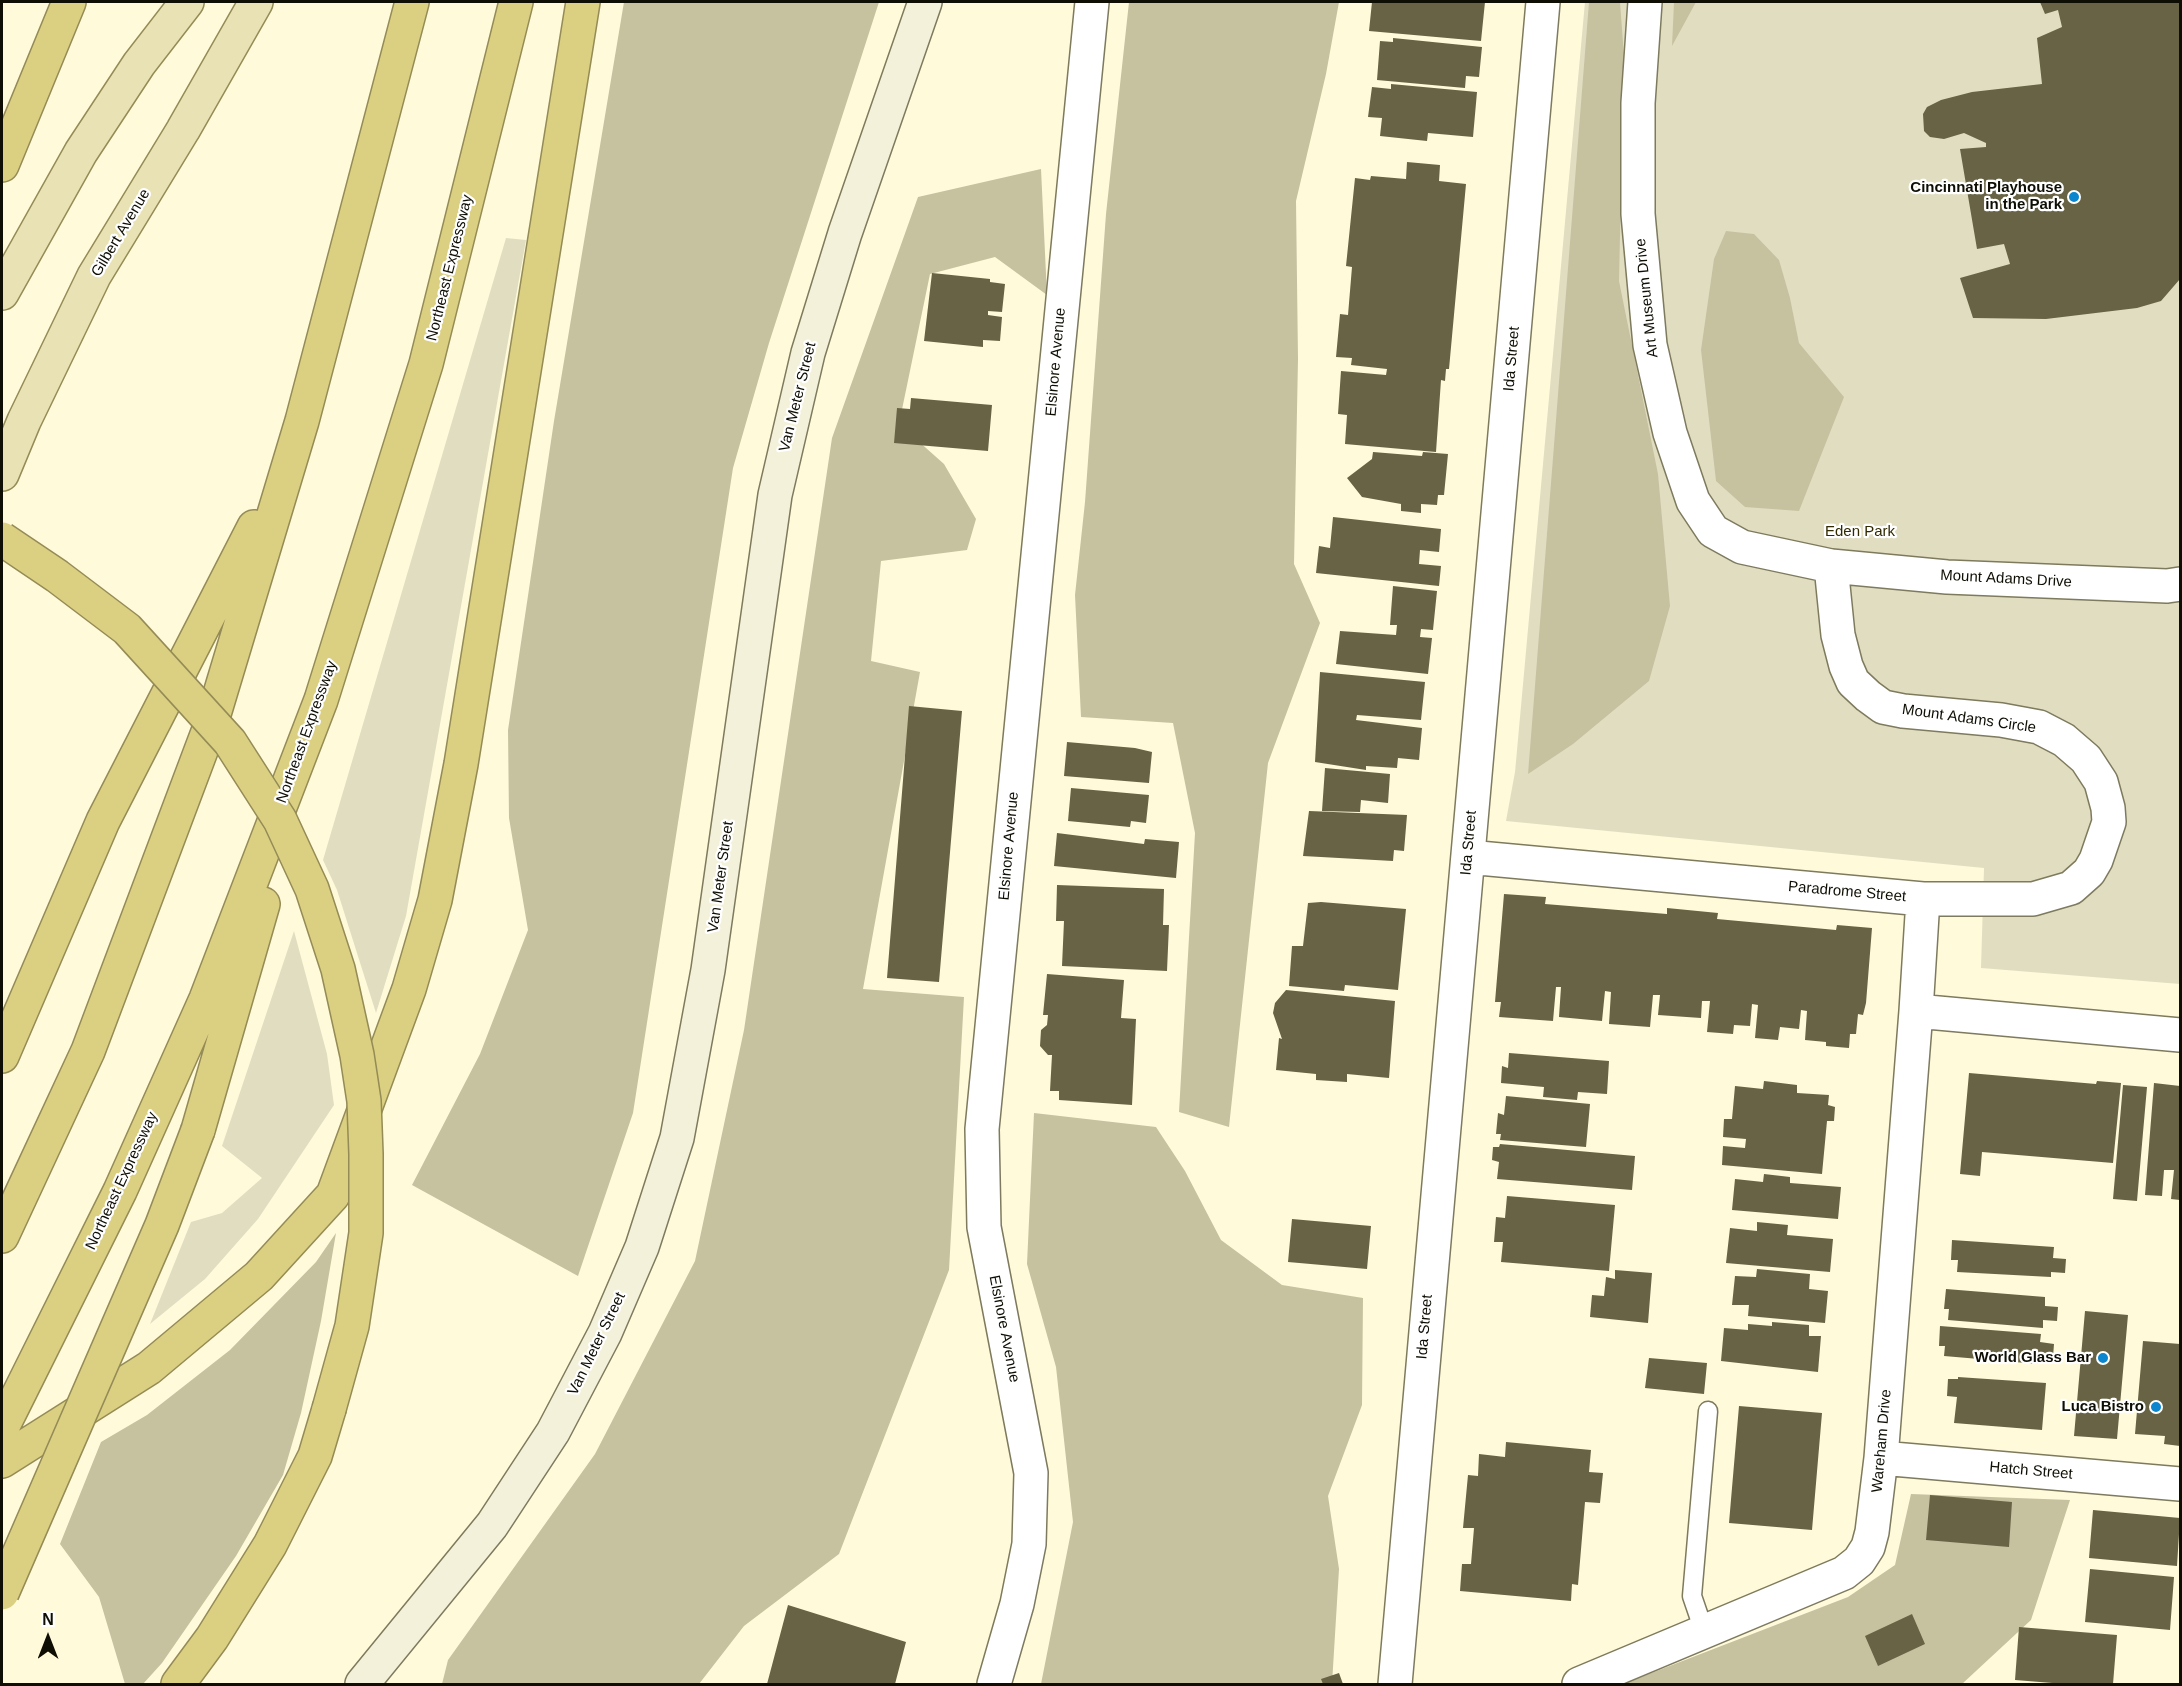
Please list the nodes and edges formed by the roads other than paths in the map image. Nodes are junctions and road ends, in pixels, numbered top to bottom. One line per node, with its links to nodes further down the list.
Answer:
1 (69, 2): 11 (highway)
2 (187, 2): 12 (main road)
3 (256, 2): 14 (main road, Gilbert Avenue)
4 (412, 2): 13 (highway)
5 (516, 2): 18 (highway, Northeast Expressway)
6 (583, 2): 28 (highway)
7 (925, 2): 33 (street, Van Meter Street)
8 (1092, 2): 34 (street, Elsinore Avenue)
9 (1543, 2): 19 (street, Ida Street)
10 (1645, 2): 16 (street, Art Museum Drive)
11 (2, 165)
12 (2, 292)
13 (289, 459): 23 (highway); 24 (highway)
14 (2, 474)
15 (2, 539): 32 (highway, bridge)
16 (1831, 566): 17 (street, Mount Adams Drive); 20 (street, Mount Adams Circle)
17 (2181, 584)
18 (321, 700): 26 (highway, Northeast Expressway); 30 (highway, bridge)
19 (1467, 857): 20 (street, Paradrome Street); 35 (street, Ida Street)
20 (1923, 899): 21 (street, Paradrome Street)
21 (1916, 1011): 22 (street); 27 (street, Wareham Drive)
22 (2181, 1035)
23 (2, 1056)
24 (2, 1236)
25 (1708, 1411): 31 (lane)
26 (2, 1428)
27 (1881, 1458): 29 (street, Hatch Street); 31 (street, Wareham Drive)
28 (2, 1461)
29 (2181, 1484)
30 (2, 1593)
31 (1704, 1631): 36 (street, Wareham Drive)
32 (178, 1684)
33 (362, 1684)
34 (994, 1684)
35 (1395, 1684)
36 (1579, 1684)

